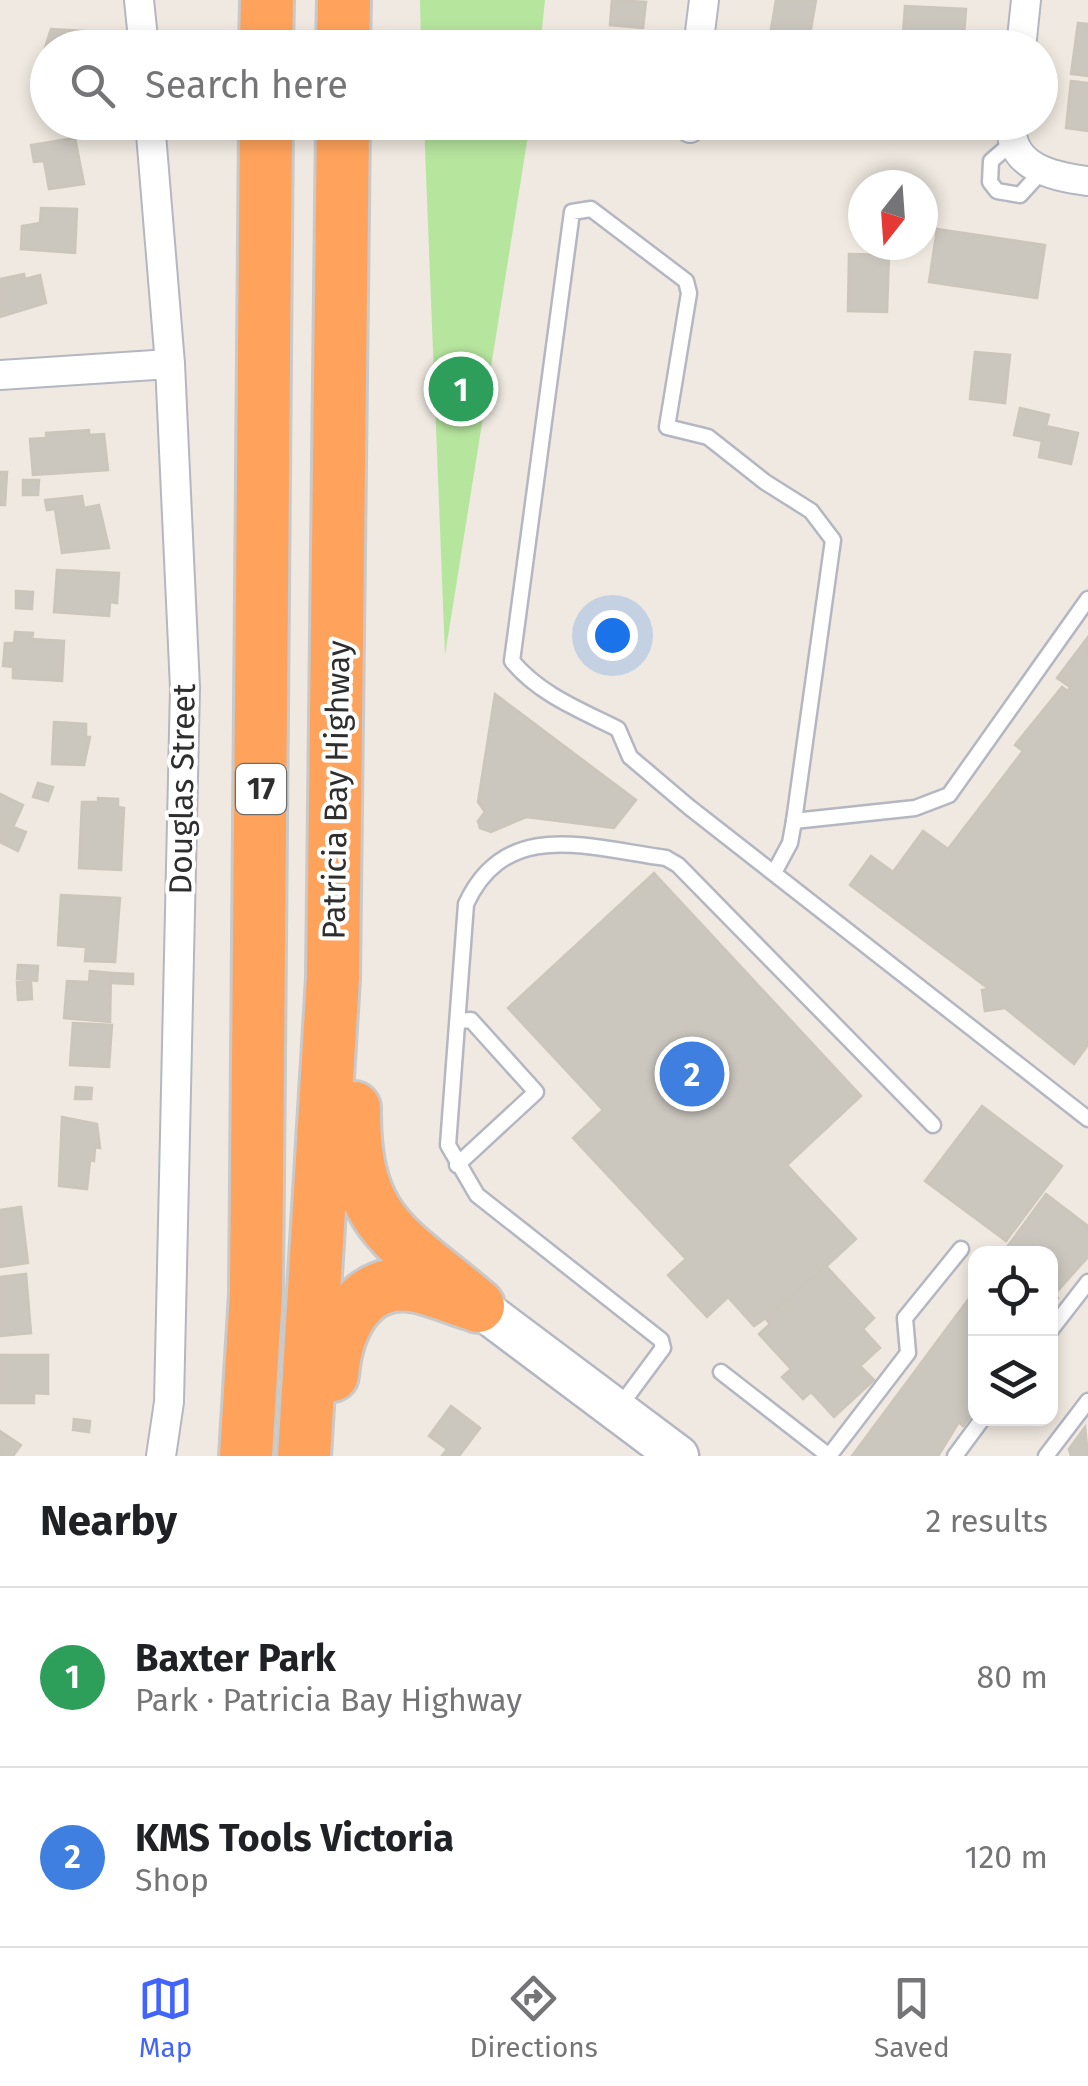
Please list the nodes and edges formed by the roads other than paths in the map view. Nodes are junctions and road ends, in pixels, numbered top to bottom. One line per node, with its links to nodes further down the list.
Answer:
1 (140, 0): 6 (street)
2 (267, 0): 7 (highway)
3 (344, 0): 8 (highway)
4 (704, 0): 9 (street)
5 (1026, 0): 10 (street)
6 (142, 30)
7 (266, 30)
8 (343, 30)
9 (700, 30)
10 (1023, 30)
11 (151, 140): 17 (street, Douglas Street)
12 (266, 140): 35 (highway, 17)
13 (343, 140): 36 (highway, Patricia Bay Highway)
14 (344, 140): 28 (highway)
15 (1023, 150): 16 (street)
16 (1088, 181)
17 (170, 364): 18 (street); 34 (street, Douglas Street)
18 (0, 376)
19 (1088, 599): 20 (lane)
20 (794, 822): 21 (lane); 21 (lane)
21 (776, 871): 23 (lane)
22 (458, 1021): 24 (lane); 25 (lane); 25 (lane)
23 (1087, 1115)
24 (933, 1124)
25 (457, 1165): 32 (lane)
26 (961, 1249): 30 (lane)
27 (1088, 1282): 29 (lane)
28 (478, 1306): 32 (main road); 37 (highway)
29 (1058, 1320)
30 (721, 1372)
31 (1088, 1401): 40 (lane)
32 (617, 1410): 38 (main road)
33 (977, 1426): 39 (lane)
34 (161, 1456)
35 (246, 1456)
36 (304, 1456)
37 (325, 1456)
38 (678, 1456)
39 (954, 1456)
40 (1046, 1456)

